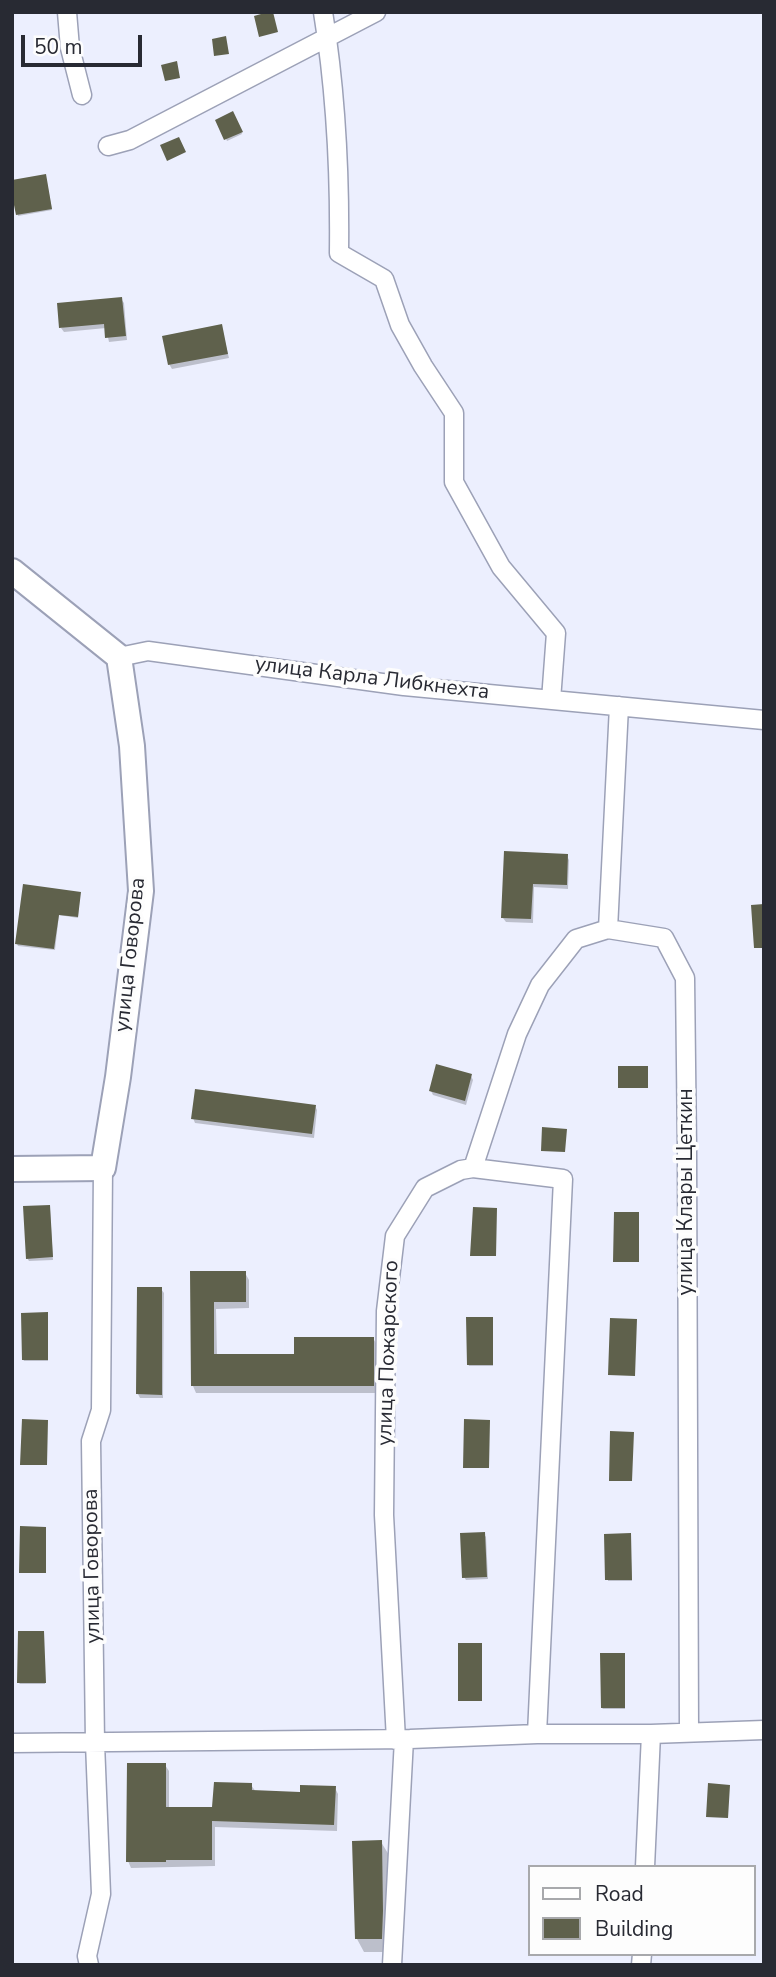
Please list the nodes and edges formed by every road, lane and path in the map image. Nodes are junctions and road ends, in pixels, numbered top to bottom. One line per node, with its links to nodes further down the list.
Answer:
1 (67, 12): 5 (street)
2 (323, 12): 4 (street)
3 (376, 12): 4 (street)
4 (327, 37): 6 (street); 9 (street)
5 (82, 95)
6 (108, 146)
7 (12, 571): 8 (street)
8 (118, 657): 9 (street, улица Карла Либкнехта); 13 (street, улица Говорова)
9 (551, 700): 10 (street, улица Карла Либкнехта)
10 (619, 706): 11 (street, улица Карла Либкнехта); 12 (street)
11 (764, 720)
12 (608, 929): 14 (street); 17 (street, улица Клары Цеткин)
13 (103, 1168): 15 (street); 22 (street, улица Говорова)
14 (473, 1168): 18 (street); 20 (street, улица Пожарского)
15 (12, 1169)
16 (764, 1730): 17 (street)
17 (689, 1732): 19 (street)
18 (537, 1734): 19 (street); 20 (street)
19 (651, 1734): 23 (street)
20 (400, 1740): 22 (street); 25 (street, улица Пожарского)
21 (12, 1743): 22 (street)
22 (95, 1743): 24 (street, улица Говорова)
23 (645, 1865)
24 (90, 1962)
25 (392, 1965)

